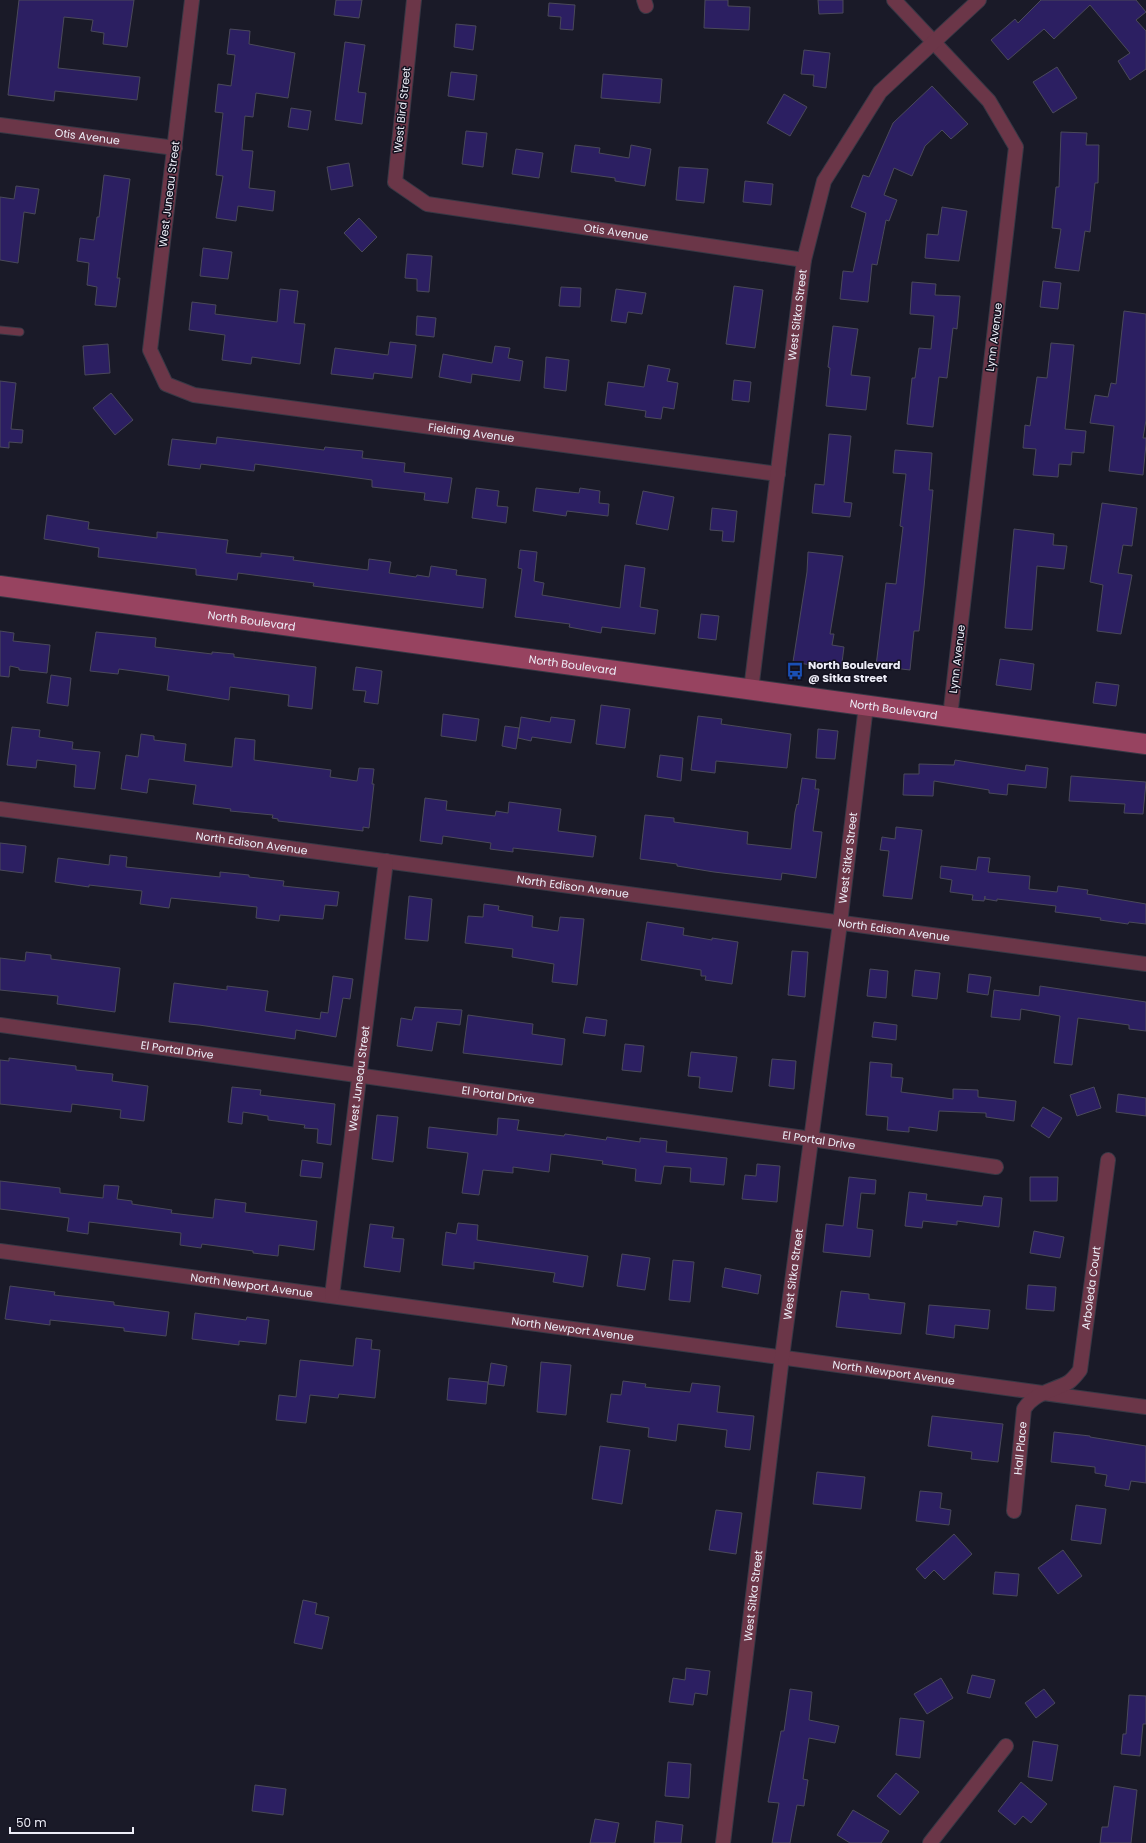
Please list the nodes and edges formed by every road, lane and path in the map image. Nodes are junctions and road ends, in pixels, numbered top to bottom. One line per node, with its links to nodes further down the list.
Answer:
1 (192, 0): 7 (street, West Juneau Street)
2 (414, 0): 8 (street, West Bird Street)
3 (894, 0): 5 (street, Lynn Avenue)
4 (979, 0): 5 (street, West Sitka Street)
5 (933, 42): 9 (street, West Sitka Street); 17 (street, Lynn Avenue)
6 (0, 124): 7 (street, Otis Avenue)
7 (175, 148): 12 (street, West Juneau Street)
8 (427, 204): 9 (street, Otis Avenue)
9 (804, 260): 13 (street, West Sitka Street)
10 (0, 330): 11 (lane)
11 (20, 332)
12 (166, 384): 13 (street, Fielding Avenue)
13 (778, 474): 15 (street, West Sitka Street)
14 (0, 586): 15 (street, North Boulevard)
15 (751, 690): 16 (street, North Boulevard)
16 (866, 706): 17 (street, North Boulevard); 21 (street, West Sitka Street)
17 (950, 717): 18 (street, North Boulevard)
18 (1146, 744)
19 (0, 808): 20 (street, North Edison Avenue)
20 (386, 861): 21 (street, North Edison Avenue); 24 (street, West Juneau Street)
21 (840, 923): 22 (street, North Edison Avenue); 25 (street, West Sitka Street)
22 (1146, 964)
23 (0, 1025): 24 (street, El Portal Drive)
24 (359, 1075): 25 (street, El Portal Drive); 29 (street, West Juneau Street)
25 (812, 1139): 27 (street, El Portal Drive); 30 (street, West Sitka Street)
26 (1108, 1160): 31 (street, Arboleda Court)
27 (996, 1167)
28 (0, 1251): 29 (street, North Newport Avenue)
29 (332, 1296): 30 (street, North Newport Avenue)
30 (782, 1356): 31 (street, North Newport Avenue); 35 (street, West Sitka Street)
31 (1041, 1393): 32 (street, North Newport Avenue); 33 (street, Hall Place)
32 (1146, 1407)
33 (1014, 1511)
34 (1006, 1746): 36 (street)
35 (724, 1843)
36 (930, 1843)

